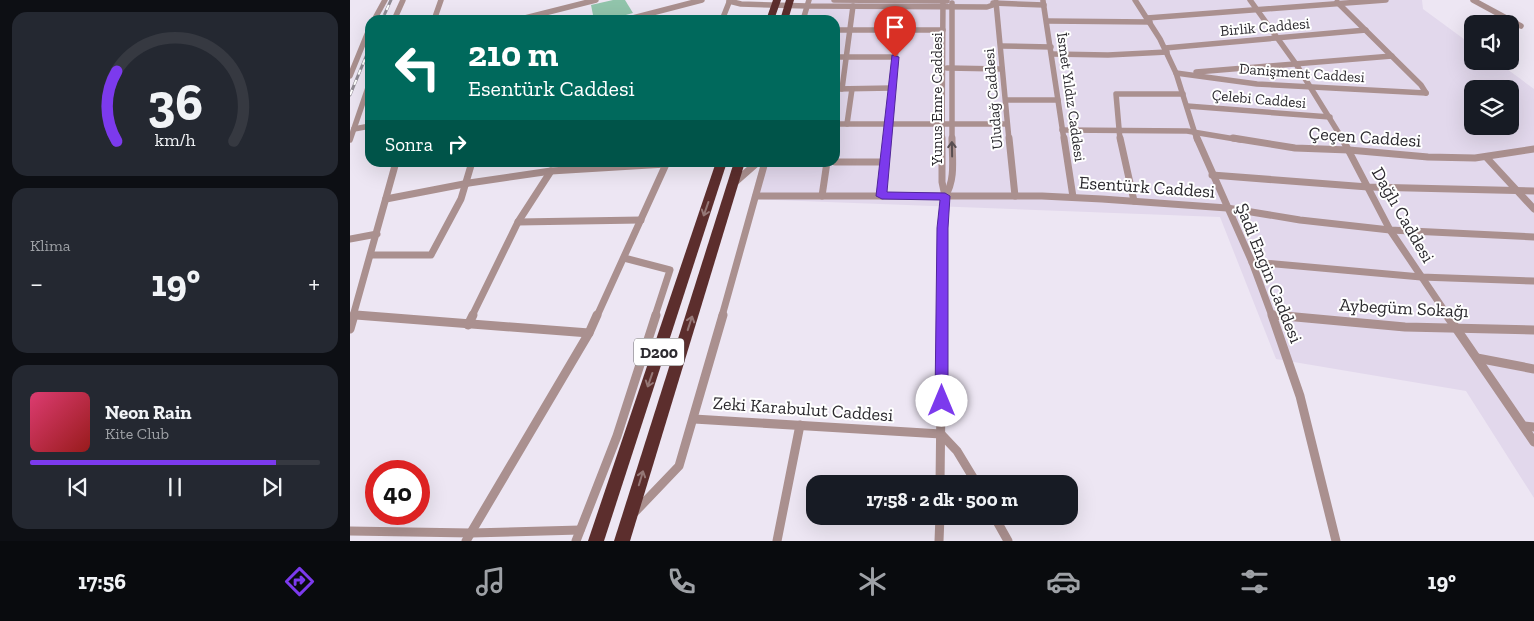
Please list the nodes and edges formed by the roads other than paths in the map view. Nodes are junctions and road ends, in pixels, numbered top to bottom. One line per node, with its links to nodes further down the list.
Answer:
1 (385, 0): 28 (street)
2 (403, 0): 29 (street)
3 (441, 0): 30 (street)
4 (596, 0): 15 (street)
5 (702, 0): 32 (street)
6 (737, 0): 14 (street)
7 (834, 0): 16 (street)
8 (1135, 0): 37 (street, Şadi Engin Caddesi)
9 (1250, 0): 27 (street, Dağlı Caddesi)
10 (1292, 0): 26 (street)
11 (1375, 0): 12 (street); 19 (street)
12 (1386, 0)
13 (1473, 0): 39 (street)
14 (729, 1): 20 (street); 33 (street)
15 (584, 2): 31 (street)
16 (887, 2): 23 (street); 25 (street)
17 (996, 2): 18 (street); 24 (street); 47 (street, Uludağ Caddesi)
18 (1044, 2): 38 (street, İsmet Yıldız Caddesi)
19 (1337, 2): 26 (street); 44 (street)
20 (776, 3): 21 (street); 34 (highway)
21 (789, 3): 22 (street); 35 (highway)
22 (808, 3): 25 (street); 36 (street)
23 (943, 3): 24 (street); 43 (street, Yunus Emre Caddesi)
24 (952, 3): 57 (street, Yunus Emre Caddesi)
25 (853, 6): 41 (street)
26 (1298, 6): 27 (street)
27 (1257, 9): 37 (street); 45 (street, Dağlı Caddesi)
28 (377, 15)
29 (396, 15)
30 (436, 15)
31 (536, 15)
32 (652, 15)
33 (724, 15)
34 (772, 15)
35 (785, 15)
36 (804, 15)
37 (1149, 20): 38 (street); 49 (street, Şadi Engin Caddesi)
38 (1047, 22): 48 (street, İsmet Yıldız Caddesi)
39 (1521, 26)
40 (840, 30): 41 (street)
41 (850, 30): 42 (street); 53 (street)
42 (898, 30): 43 (street); 54 (street)
43 (943, 30): 56 (street, Yunus Emre Caddesi)
44 (1366, 30): 45 (street, Birlik Caddesi); 51 (street)
45 (1277, 38): 49 (street, Birlik Caddesi); 55 (street, Dağlı Caddesi)
46 (365, 39): 60 (street)
47 (1001, 46): 48 (street); 58 (street, Uludağ Caddesi)
48 (1052, 46): 50 (street, İsmet Yıldız Caddesi)
49 (1166, 50): 50 (street, Birlik Caddesi); 59 (street, Şadi Engin Caddesi)
50 (1052, 54): 69 (street, İsmet Yıldız Caddesi)
51 (1392, 56): 55 (street); 62 (street, Danişment Caddesi)
52 (840, 57): 53 (street)
53 (846, 57): 54 (street); 61 (street)
54 (895, 57): 63 (street)
55 (1296, 64): 59 (street); 62 (street, Dağlı Caddesi)
56 (943, 68): 57 (street); 75 (street, Yunus Emre Caddesi)
57 (952, 68): 58 (street); 76 (street, Yunus Emre Caddesi)
58 (1002, 69): 68 (street, Uludağ Caddesi)
59 (1176, 72): 62 (street, Danişment Caddesi); 66 (street, Şadi Engin Caddesi)
60 (350, 76)
61 (840, 81)
62 (1311, 87): 71 (street, Dağlı Caddesi)
63 (892, 88): 65 (street); 74 (street)
64 (840, 89): 65 (street)
65 (852, 89): 73 (street)
66 (1183, 94): 70 (street, Şadi Engin Caddesi); 81 (street)
67 (365, 97): 79 (street)
68 (1006, 100): 69 (street); 77 (street, Uludağ Caddesi)
69 (1058, 100): 80 (street, İsmet Yıldız Caddesi)
70 (1186, 106): 71 (street, Çelebi Caddesi); 82 (street, Şadi Engin Caddesi)
71 (1330, 117): 84 (street, Dağlı Caddesi)
72 (840, 124): 73 (street)
73 (847, 124): 74 (street)
74 (889, 124): 75 (street); 88 (street)
75 (943, 124): 76 (street); 108 (street, Yunus Emre Caddesi)
76 (952, 124): 77 (street); 108 (street, Yunus Emre Caddesi, one-way to 76)
77 (1007, 124): 109 (street, Uludağ Caddesi)
78 (365, 127): 79 (street)
79 (354, 129): 83 (street)
80 (1062, 130): 81 (street, Çeçen Caddesi); 110 (street, İsmet Yıldız Caddesi)
81 (1118, 131): 82 (street, Çeçen Caddesi); 112 (street)
82 (1194, 132): 84 (street, Çeçen Caddesi); 99 (street, Şadi Engin Caddesi)
83 (350, 140)
84 (1349, 150): 86 (street, Çeçen Caddesi); 102 (street, Dağlı Caddesi)
85 (1534, 150): 86 (street, Çeçen Caddesi)
86 (1486, 157): 103 (street)
87 (840, 162): 88 (street)
88 (885, 162): 107 (street)
89 (395, 167): 111 (street)
90 (471, 167): 100 (street)
91 (586, 167): 98 (street)
92 (665, 167): 115 (street)
93 (720, 167): 150 (highway, D200, one-way to 150)
94 (738, 167): 101 (highway, D200)
95 (752, 167): 101 (street)
96 (764, 167): 105 (street)
97 (827, 167): 106 (street)
98 (551, 171): 100 (street); 116 (street)
99 (1212, 175): 102 (street); 113 (street, Şadi Engin Caddesi)
100 (469, 183): 111 (street); 121 (street)
101 (733, 184): 143 (highway, D200, one-way to 101)
102 (1368, 187): 103 (street); 117 (street, Dağlı Caddesi)
103 (1518, 191): 104 (street); 114 (street)
104 (1534, 191)
105 (756, 196): 106 (street, Esentürk Caddesi); 135 (street)
106 (822, 196): 107 (street, Esentürk Caddesi)
107 (882, 196): 108 (street, Esentürk Caddesi)
108 (945, 196): 109 (street, Esentürk Caddesi); 139 (street, Yunus Emre Caddesi)
109 (1016, 196): 110 (street, Esentürk Caddesi)
110 (1073, 197): 112 (street, Esentürk Caddesi)
111 (386, 199): 118 (street)
112 (1134, 201): 113 (street, Esentürk Caddesi)
113 (1227, 208): 117 (street, Esentürk Caddesi); 123 (street, Şadi Engin Caddesi)
114 (1534, 208)
115 (641, 220): 116 (street); 122 (street)
116 (518, 222): 128 (street)
117 (1390, 230): 119 (street, Esentürk Caddesi); 124 (street, Dağlı Caddesi)
118 (377, 234): 120 (street); 121 (street)
119 (1534, 237)
120 (350, 239)
121 (371, 255): 126 (street)
122 (624, 258): 132 (street); 146 (street)
123 (1252, 262): 124 (street); 127 (street, Şadi Engin Caddesi)
124 (1421, 278): 125 (street); 129 (street, Dağlı Caddesi)
125 (1534, 281)
126 (354, 315): 128 (street); 130 (street)
127 (1272, 315): 129 (street, Aybegüm Sokağı); 155 (street, Şadi Engin Caddesi)
128 (468, 325): 132 (street)
129 (1455, 327): 131 (street, Aybegüm Sokağı); 133 (street, Dağlı Caddesi)
130 (350, 329)
131 (1534, 330)
132 (590, 333): 148 (street)
133 (1477, 358): 134 (street); 137 (street, Dağlı Caddesi)
134 (1534, 369)
135 (694, 418): 136 (street, Zeki Karabulut Caddesi); 143 (street)
136 (800, 425): 139 (street, Zeki Karabulut Caddesi); 152 (street)
137 (1524, 426): 138 (street); 140 (street, Dağlı Caddesi)
138 (1534, 428)
139 (941, 434): 141 (street, Yunus Emre Caddesi); 142 (street)
140 (1534, 442)
141 (940, 475)
142 (972, 475)
143 (628, 519): 151 (highway, D200)
144 (940, 525): 153 (street)
145 (999, 525): 154 (street)
146 (580, 530): 148 (street); 149 (street)
147 (350, 531): 148 (street)
148 (468, 537)
149 (576, 541)
150 (596, 541)
151 (622, 541)
152 (776, 541)
153 (940, 541)
154 (1008, 541)
155 (1336, 541)

